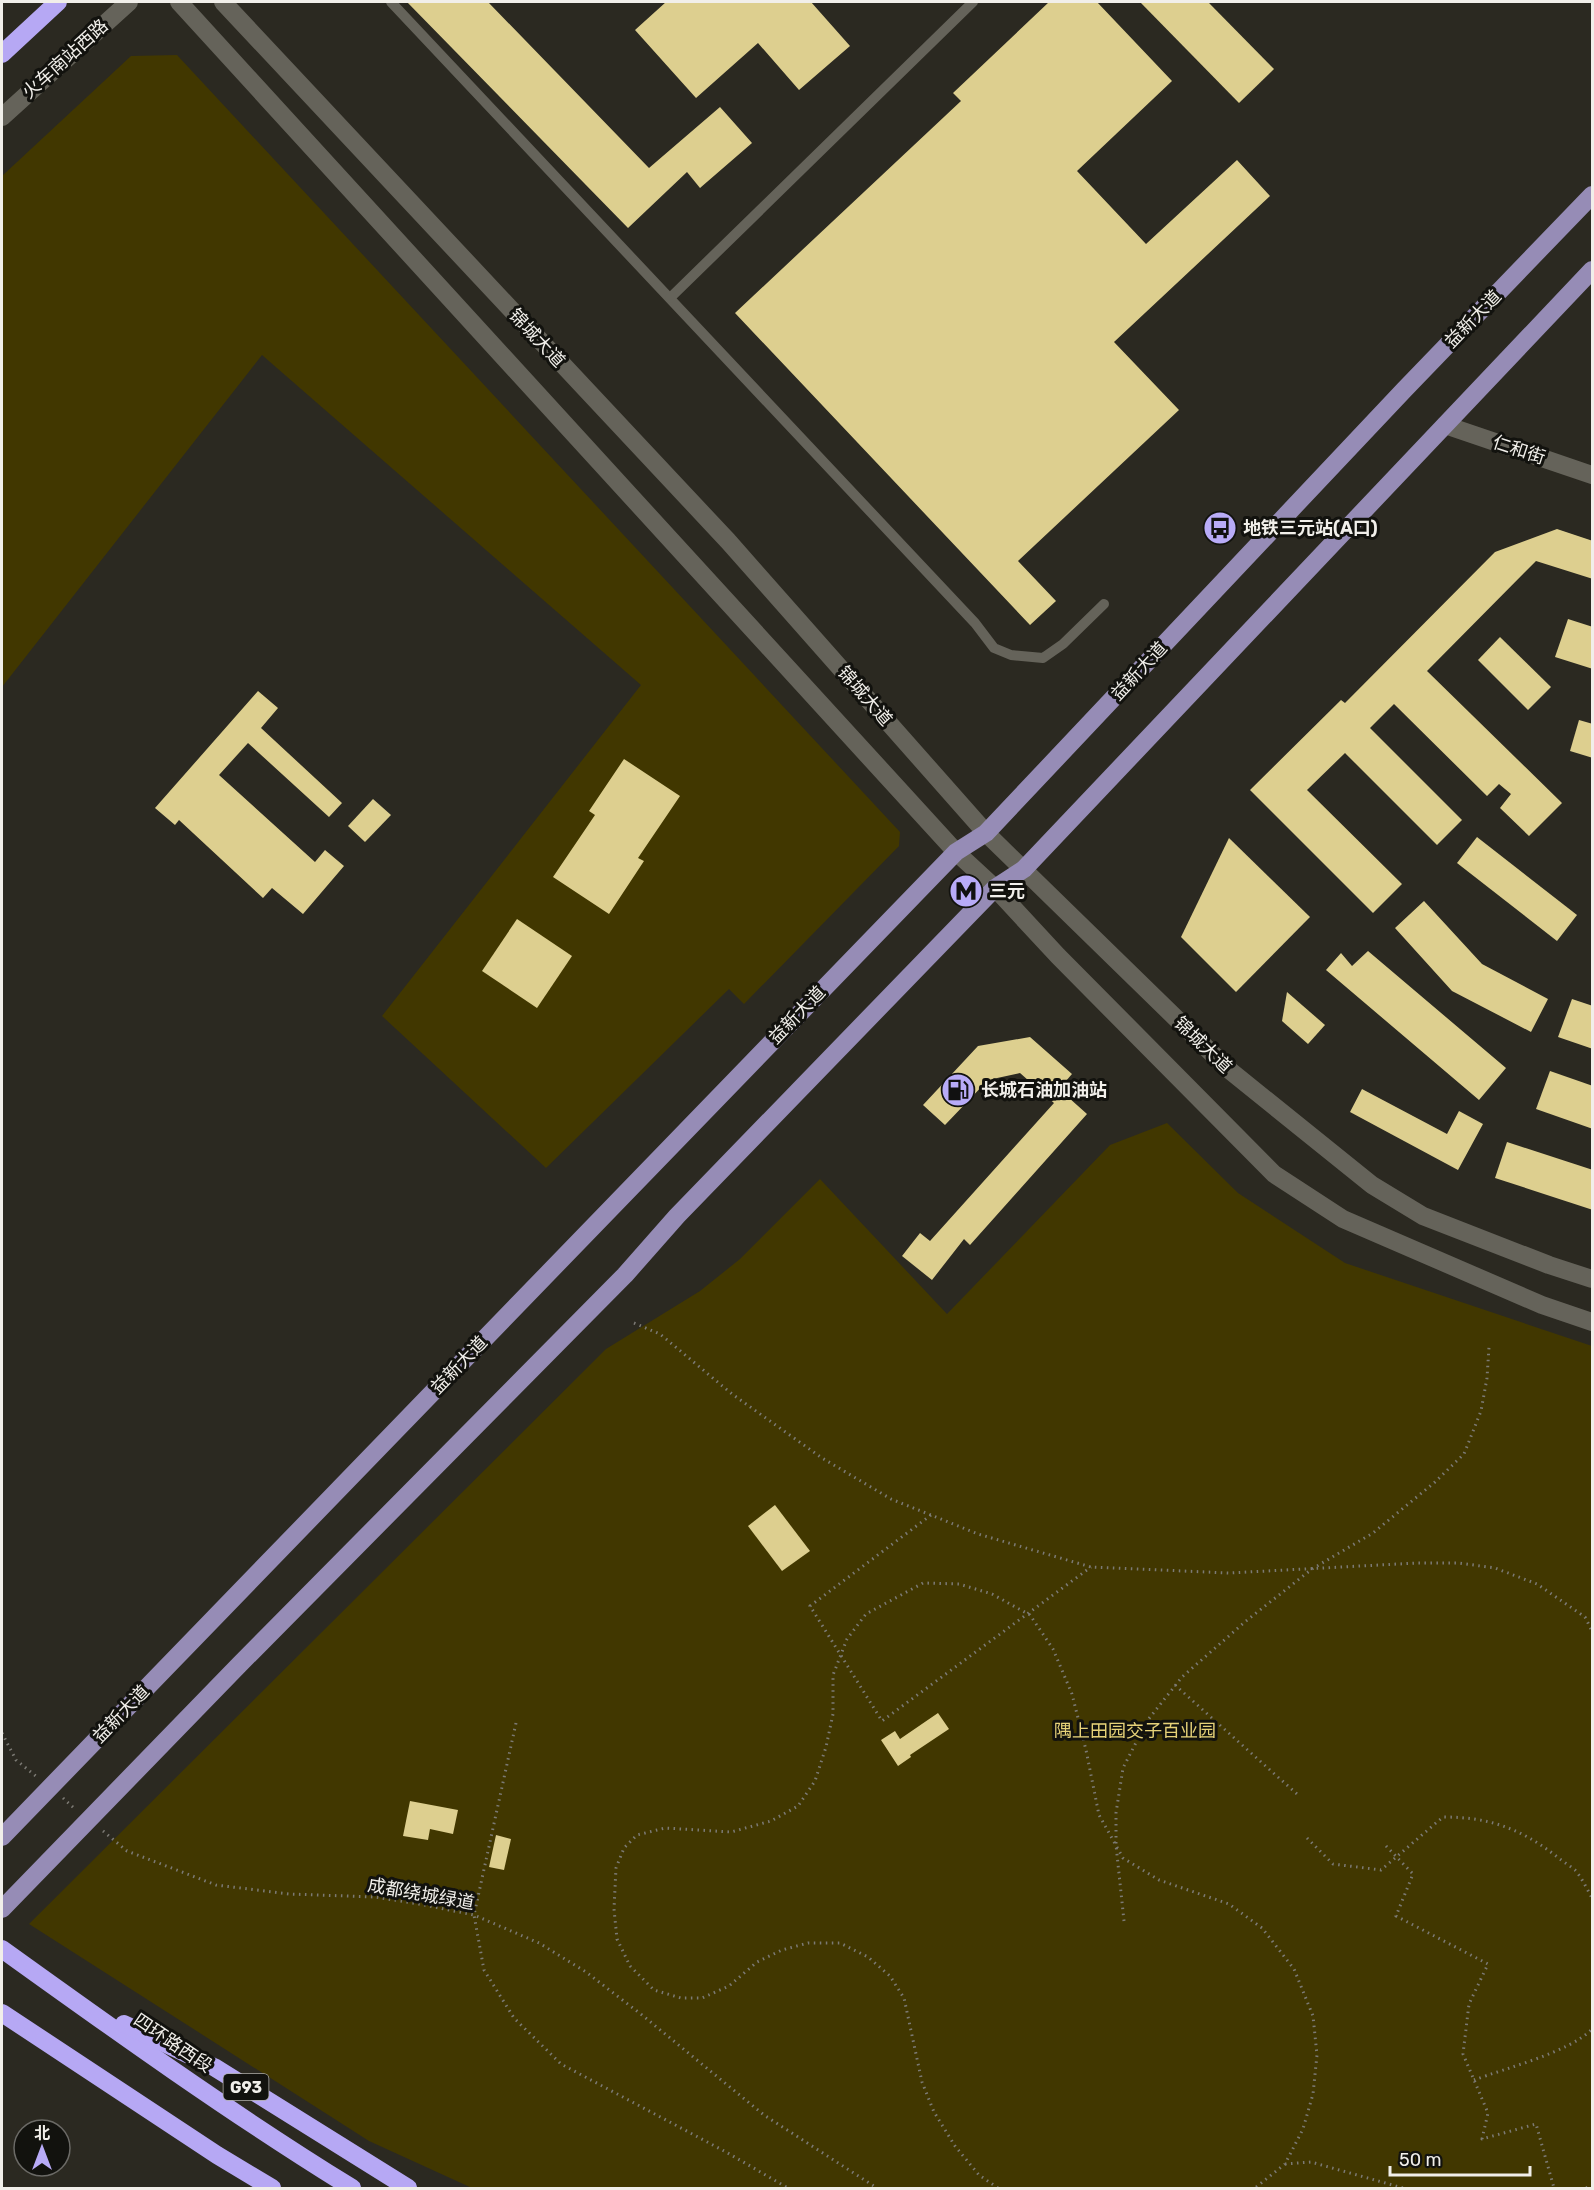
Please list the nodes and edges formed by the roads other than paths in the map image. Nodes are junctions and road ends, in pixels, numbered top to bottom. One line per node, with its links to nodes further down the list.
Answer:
1 (58, 2): 8 (highway)
2 (129, 2): 9 (main road, 火车南站西路)
3 (179, 2): 7 (main road)
4 (391, 2): 12 (lane)
5 (973, 2): 12 (lane)
6 (225, 3): 7 (main road); 16 (main road, 锦城大道)
7 (202, 28): 17 (main road)
8 (2, 54)
9 (2, 117)
10 (1593, 195): 16 (main road, 益新大道)
11 (1593, 270): 13 (main road)
12 (670, 298): 15 (lane)
13 (1445, 425): 14 (main road, 仁和街); 18 (main road)
14 (1593, 475)
15 (1104, 604)
16 (986, 833): 17 (main road, 益新大道); 18 (main road, 锦城大道)
17 (956, 852): 19 (main road); 22 (main road, 益新大道)
18 (1024, 869): 19 (main road); 20 (main road, 锦城大道)
19 (995, 888): 21 (main road); 23 (main road)
20 (1593, 1279)
21 (1593, 1323)
22 (2, 1837)
23 (2, 1910)
24 (2, 1948): 25 (highway, 四环路西段 / G93)
25 (76, 2002): 30 (highway, 四环路西段); 31 (highway, G93)
26 (2, 2013): 27 (highway)
27 (217, 2155): 28 (highway); 29 (highway)
28 (254, 2188)
29 (272, 2188)
30 (352, 2188)
31 (408, 2188)

